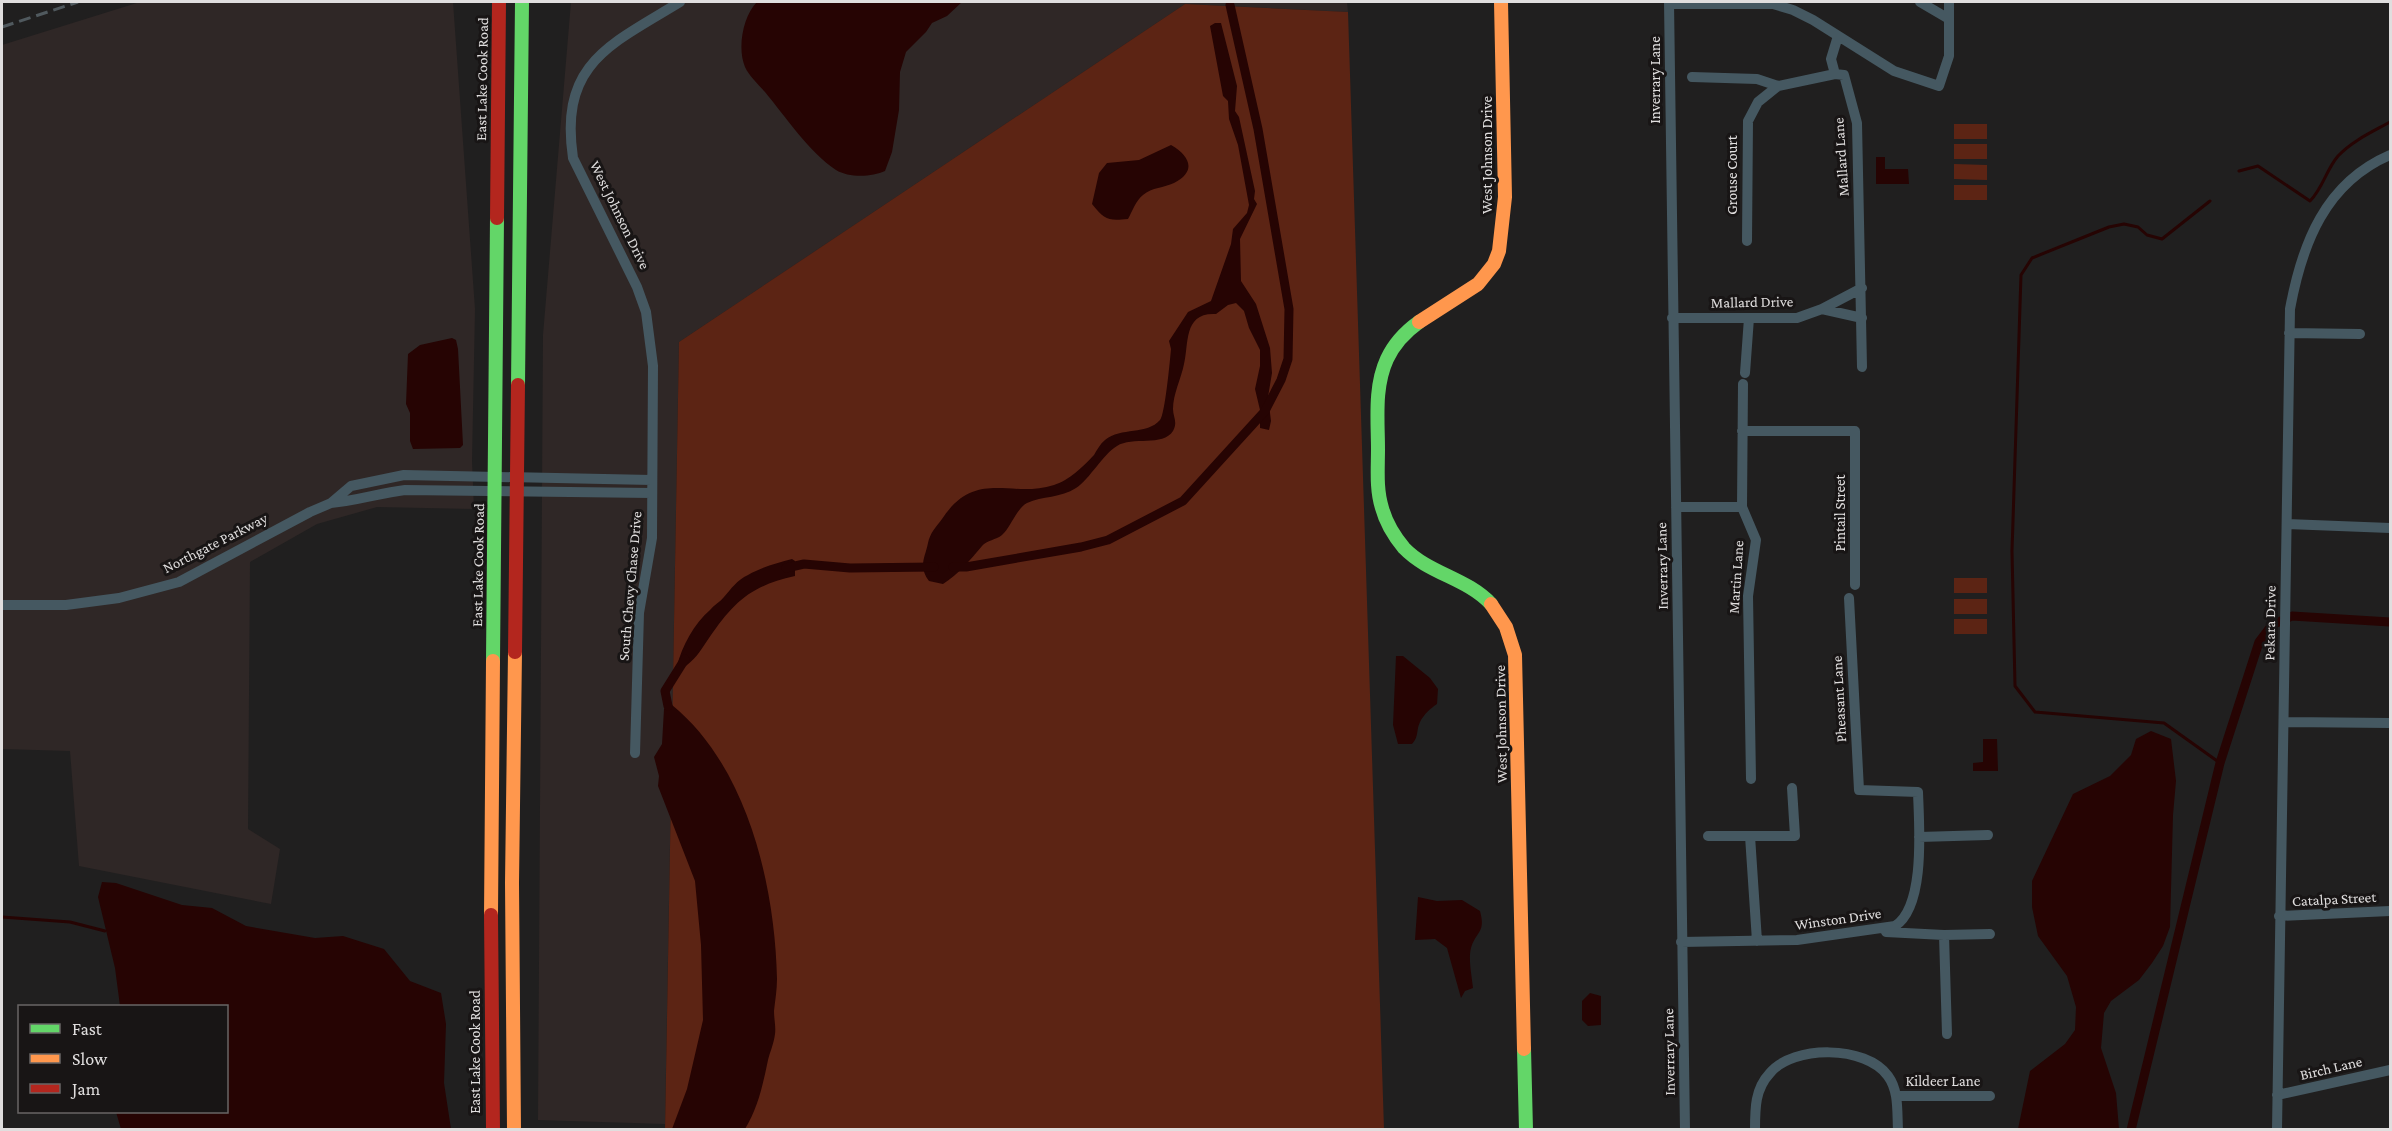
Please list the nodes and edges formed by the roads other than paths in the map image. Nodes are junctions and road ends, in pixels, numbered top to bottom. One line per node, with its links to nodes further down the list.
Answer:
1 (499, 2): 25 (main road, East Lake Cook Road)
2 (522, 2): 26 (main road)
3 (680, 2): 27 (street, West Johnson Drive)
4 (1501, 2): 65 (main road, West Johnson Drive)
5 (1920, 2): 9 (street)
6 (1949, 2): 9 (street)
7 (1669, 3): 8 (street); 18 (street, Inverrary Lane)
8 (1794, 6): 10 (street)
9 (1949, 19): 10 (street)
10 (1838, 36): 11 (street)
11 (1834, 74): 13 (street); 16 (street, Mallard Lane)
12 (1692, 77): 13 (street)
13 (1778, 86): 15 (street, Grouse Court)
14 (2391, 155): 21 (street, Pekara Drive)
15 (1747, 241)
16 (1862, 288): 17 (street, Mallard Drive); 20 (street)
17 (1822, 309): 19 (street, Mallard Drive); 20 (street)
18 (1672, 318): 19 (street, Mallard Drive); 32 (street, Inverrary Lane)
19 (1749, 318): 24 (street, Martin Lane)
20 (1862, 318): 23 (street)
21 (2289, 333): 22 (street); 34 (street, Pekara Drive)
22 (2360, 334)
23 (1862, 367)
24 (1742, 430): 33 (street, Martin Lane); 36 (street, Pintail Street)
25 (495, 476): 26 (street, Northgate Parkway); 28 (main road, East Lake Cook Road); 31 (street, Northgate Parkway)
26 (517, 476): 27 (street, Northgate Parkway); 29 (main road)
27 (652, 480): 30 (street, West Johnson Drive)
28 (495, 492): 29 (street, Northgate Parkway); 31 (street, Northgate Parkway); 56 (main road, East Lake Cook Road)
29 (517, 492): 30 (street, Northgate Parkway); 57 (main road)
30 (652, 493): 41 (street, South Chevy Chase Drive)
31 (331, 503): 38 (street, Northgate Parkway)
32 (1676, 507): 33 (street); 55 (street, Inverrary Lane)
33 (1742, 507): 42 (street, Martin Lane)
34 (2287, 524): 35 (street); 39 (street, Pekara Drive)
35 (2391, 528)
36 (1856, 585)
37 (1849, 598): 44 (street, Pheasant Lane)
38 (2, 605)
39 (2284, 722): 40 (street); 50 (street, Pekara Drive)
40 (2391, 723)
41 (635, 753)
42 (1751, 779)
43 (1792, 788): 47 (street)
44 (1918, 792): 48 (street, Winston Drive)
45 (1988, 835): 48 (street)
46 (1708, 836): 47 (street)
47 (1750, 836): 54 (street)
48 (1919, 837): 51 (street, Winston Drive)
49 (2391, 911): 50 (street, Catalpa Street)
50 (2279, 916): 60 (street, Pekara Drive)
51 (1865, 930): 53 (street); 54 (street, Winston Drive)
52 (1990, 934): 53 (street)
53 (1944, 935): 58 (street)
54 (1757, 941): 55 (street, Winston Drive)
55 (1681, 942): 66 (street, Inverrary Lane)
56 (492, 981): 57 (main road); 63 (main road, East Lake Cook Road)
57 (513, 981): 64 (main road)
58 (1947, 1034)
59 (2391, 1070): 60 (street, Birch Lane)
60 (2277, 1095): 69 (street, Pekara Drive)
61 (1897, 1096): 62 (street, Kildeer Lane); 67 (street); 68 (street)
62 (1990, 1096)
63 (493, 1130)
64 (514, 1130)
65 (1526, 1130)
66 (1685, 1130)
67 (1755, 1130)
68 (1898, 1130)
69 (2277, 1130)

